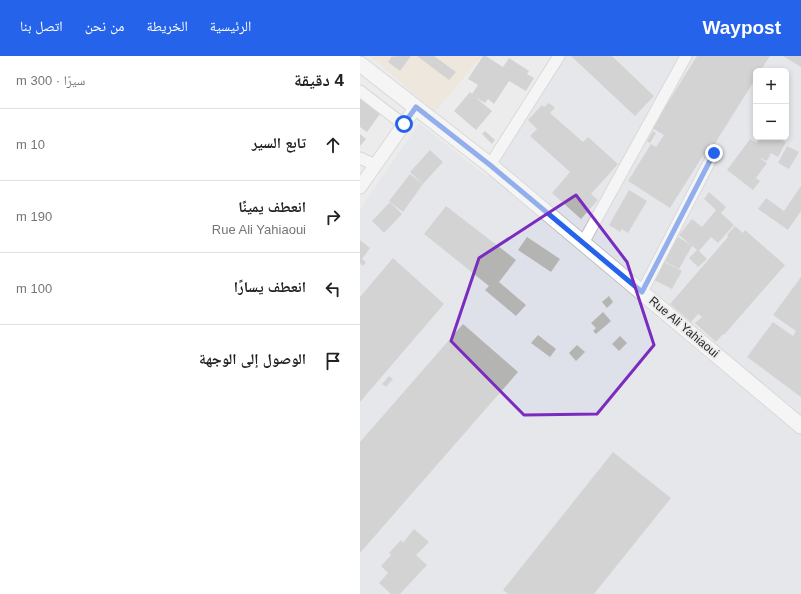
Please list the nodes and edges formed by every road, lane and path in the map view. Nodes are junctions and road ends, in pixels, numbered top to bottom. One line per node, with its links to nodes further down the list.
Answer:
1 (559, 56): 10 (street)
2 (686, 56): 12 (street)
3 (360, 64): 5 (main road, Rue Ali Yahiaoui)
4 (360, 91): 6 (street)
5 (416, 107): 6 (street); 10 (main road, Rue Ali Yahiaoui)
6 (404, 124): 9 (street)
7 (714, 153): 13 (street)
8 (360, 158): 9 (street)
9 (375, 165): 11 (street)
10 (490, 165): 12 (main road, Rue Ali Yahiaoui)
11 (360, 187)
12 (583, 243): 13 (main road, Rue Ali Yahiaoui)
13 (642, 292): 14 (main road, Rue Ali Yahiaoui)
14 (801, 426)

